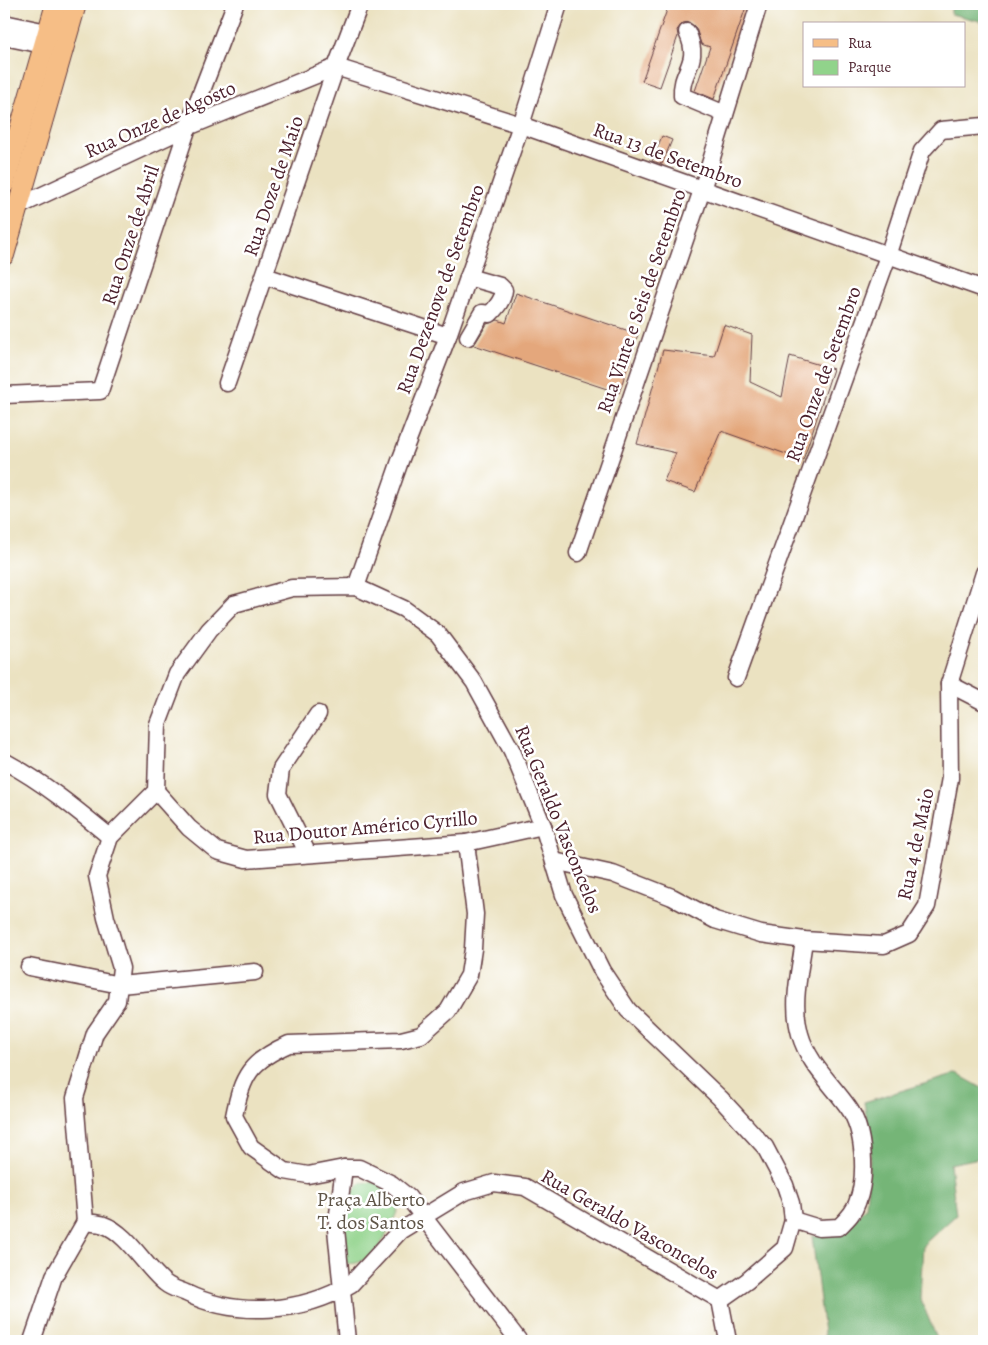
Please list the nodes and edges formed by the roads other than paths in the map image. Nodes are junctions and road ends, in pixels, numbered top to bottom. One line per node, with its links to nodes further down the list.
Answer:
1 (56, 4): 11 (main road)
2 (76, 4): 8 (main road)
3 (235, 4): 16 (street, Rua Onze de Abril)
4 (360, 4): 12 (street, Rua Doze de Maio)
5 (559, 4): 14 (street, Rua Dezenove de Setembro)
6 (759, 4): 13 (street, Rua Vinte e Seis de Setembro)
7 (4, 23): 11 (street)
8 (68, 26): 11 (street); 19 (main road)
9 (687, 32): 13 (street)
10 (4, 37): 11 (street)
11 (45, 39): 17 (main road)
12 (336, 67): 14 (street, Rua 13 de Setembro); 16 (street, Rua Onze de Agosto); 22 (street, Rua Doze de Maio)
13 (725, 114): 18 (street, Rua Vinte e Seis de Setembro)
14 (521, 125): 18 (street, Rua 13 de Setembro); 23 (street, Rua Dezenove de Setembro)
15 (984, 126): 21 (street, Rua Onze de Setembro)
16 (188, 127): 19 (street, Rua Onze de Agosto); 28 (street, Rua Onze de Abril)
17 (4, 184)
18 (702, 190): 21 (street, Rua 13 de Setembro); 29 (street, Rua Vinte e Seis de Setembro)
19 (10, 211): 20 (main road)
20 (4, 256)
21 (888, 256): 24 (street, Rua 13 de Setembro); 32 (street, Rua Onze de Setembro)
22 (265, 276): 25 (street); 27 (street, Rua Doze de Maio)
23 (468, 276): 25 (street, Rua Dezenove de Setembro); 26 (street)
24 (984, 289)
25 (448, 336): 31 (street, Rua Dezenove de Setembro)
26 (468, 337)
27 (227, 383)
28 (4, 395)
29 (578, 554)
30 (984, 574): 33 (street, Rua 4 de Maio)
31 (356, 587): 37 (street, Rua Geraldo Vasconcelos); 38 (street, Rua Geraldo Vasconcelos)
32 (736, 678)
33 (949, 684): 34 (street); 43 (street, Rua 4 de Maio)
34 (984, 702)
35 (318, 714): 41 (street)
36 (4, 761): 39 (street)
37 (156, 790): 39 (street); 41 (street, Rua Doutor Américo Cyrillo)
38 (543, 826): 40 (street, Rua Doutor Américo Cyrillo); 42 (street, Rua Geraldo Vasconcelos)
39 (110, 838): 46 (street)
40 (466, 843): 41 (street, Rua Doutor Américo Cyrillo); 47 (street)
41 (308, 854)
42 (554, 861): 43 (street, Rua 4 de Maio); 49 (street, Rua Geraldo Vasconcelos)
43 (804, 940): 49 (street)
44 (28, 967): 46 (street)
45 (255, 972): 46 (street)
46 (120, 986): 50 (street)
47 (344, 1168): 48 (street); 51 (street)
48 (425, 1218): 51 (street); 52 (street, Rua Geraldo Vasconcelos); 55 (street)
49 (793, 1220): 52 (street, Rua Geraldo Vasconcelos)
50 (85, 1222): 51 (street); 53 (street)
51 (341, 1290): 54 (street)
52 (720, 1300): 56 (street)
53 (32, 1341)
54 (346, 1341)
55 (519, 1341)
56 (728, 1341)

